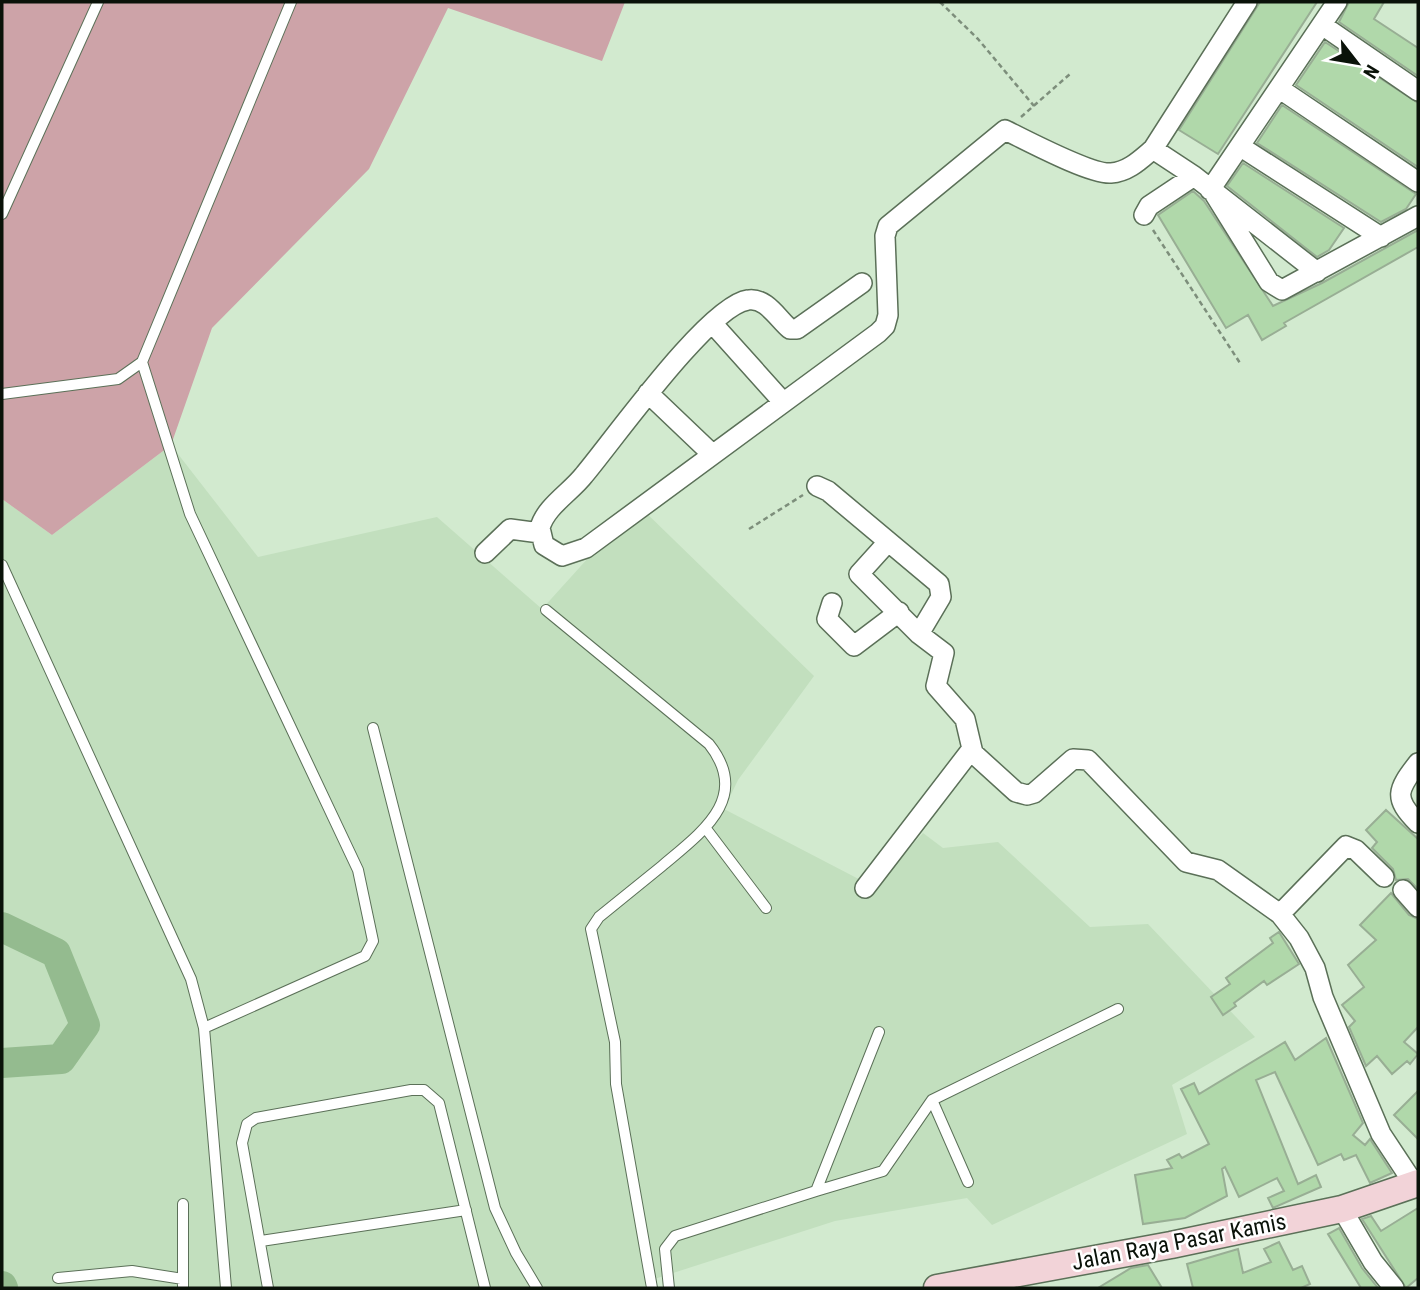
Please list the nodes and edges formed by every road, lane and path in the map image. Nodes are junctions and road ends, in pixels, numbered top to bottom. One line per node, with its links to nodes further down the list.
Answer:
1 (98, 2): 17 (lane)
2 (291, 2): 24 (lane)
3 (940, 2): 10 (path)
4 (1247, 2): 13 (street)
5 (1337, 2): 6 (street)
6 (1322, 25): 8 (street); 9 (street)
7 (1070, 74): 10 (path)
8 (1280, 89): 12 (street); 15 (street)
9 (1418, 91)
10 (1034, 106): 11 (path)
11 (1005, 130): 13 (street); 28 (street)
12 (1241, 147): 16 (street); 20 (street)
13 (1153, 149): 14 (street)
14 (1194, 177): 16 (street); 18 (street)
15 (1418, 182)
16 (1212, 192): 21 (street); 21 (street)
17 (2, 214)
18 (1144, 215): 25 (path)
19 (1418, 216): 20 (street)
20 (1381, 237): 21 (street)
21 (1317, 272)
22 (862, 284): 23 (street)
23 (713, 324): 26 (street); 28 (street)
24 (142, 362): 27 (lane); 52 (lane)
25 (1240, 363)
26 (648, 393): 29 (street); 32 (street)
27 (2, 394)
28 (783, 402): 29 (street)
29 (712, 454): 32 (street)
30 (817, 485): 31 (path); 33 (street)
31 (749, 529)
32 (540, 533): 34 (street)
33 (887, 542): 38 (street); 39 (street)
34 (485, 553)
35 (2, 565): 52 (lane)
36 (832, 603): 38 (street)
37 (546, 610): 44 (lane)
38 (899, 612): 39 (street)
39 (919, 634): 41 (street)
40 (373, 728): 68 (lane)
41 (971, 750): 46 (street); 50 (street)
42 (1418, 763): 43 (street)
43 (1418, 823)
44 (707, 830): 49 (lane); 69 (lane)
45 (1384, 877): 50 (street)
46 (864, 888)
47 (1403, 890): 48 (street)
48 (1418, 907)
49 (766, 908)
50 (1280, 914): 56 (street)
51 (1118, 1009): 54 (lane)
52 (204, 1028): 65 (lane)
53 (878, 1032): 57 (lane)
54 (932, 1100): 55 (lane); 57 (lane)
55 (968, 1182)
56 (1416, 1184): 59 (main road, Jalan Raya Pasar Kamis)
57 (816, 1191): 70 (lane)
58 (183, 1204): 64 (lane)
59 (1342, 1209): 63 (main road, Jalan Raya Pasar Kamis); 72 (street)
60 (466, 1210): 61 (lane); 61 (lane); 67 (lane)
61 (261, 1241): 66 (lane)
62 (58, 1279): 64 (lane)
63 (998, 1283): 71 (main road, Jalan Raya Pasar Kamis)
64 (183, 1284)
65 (226, 1288)
66 (268, 1288)
67 (485, 1288)
68 (537, 1288)
69 (652, 1288)
70 (669, 1288)
71 (937, 1288)
72 (1394, 1288)

